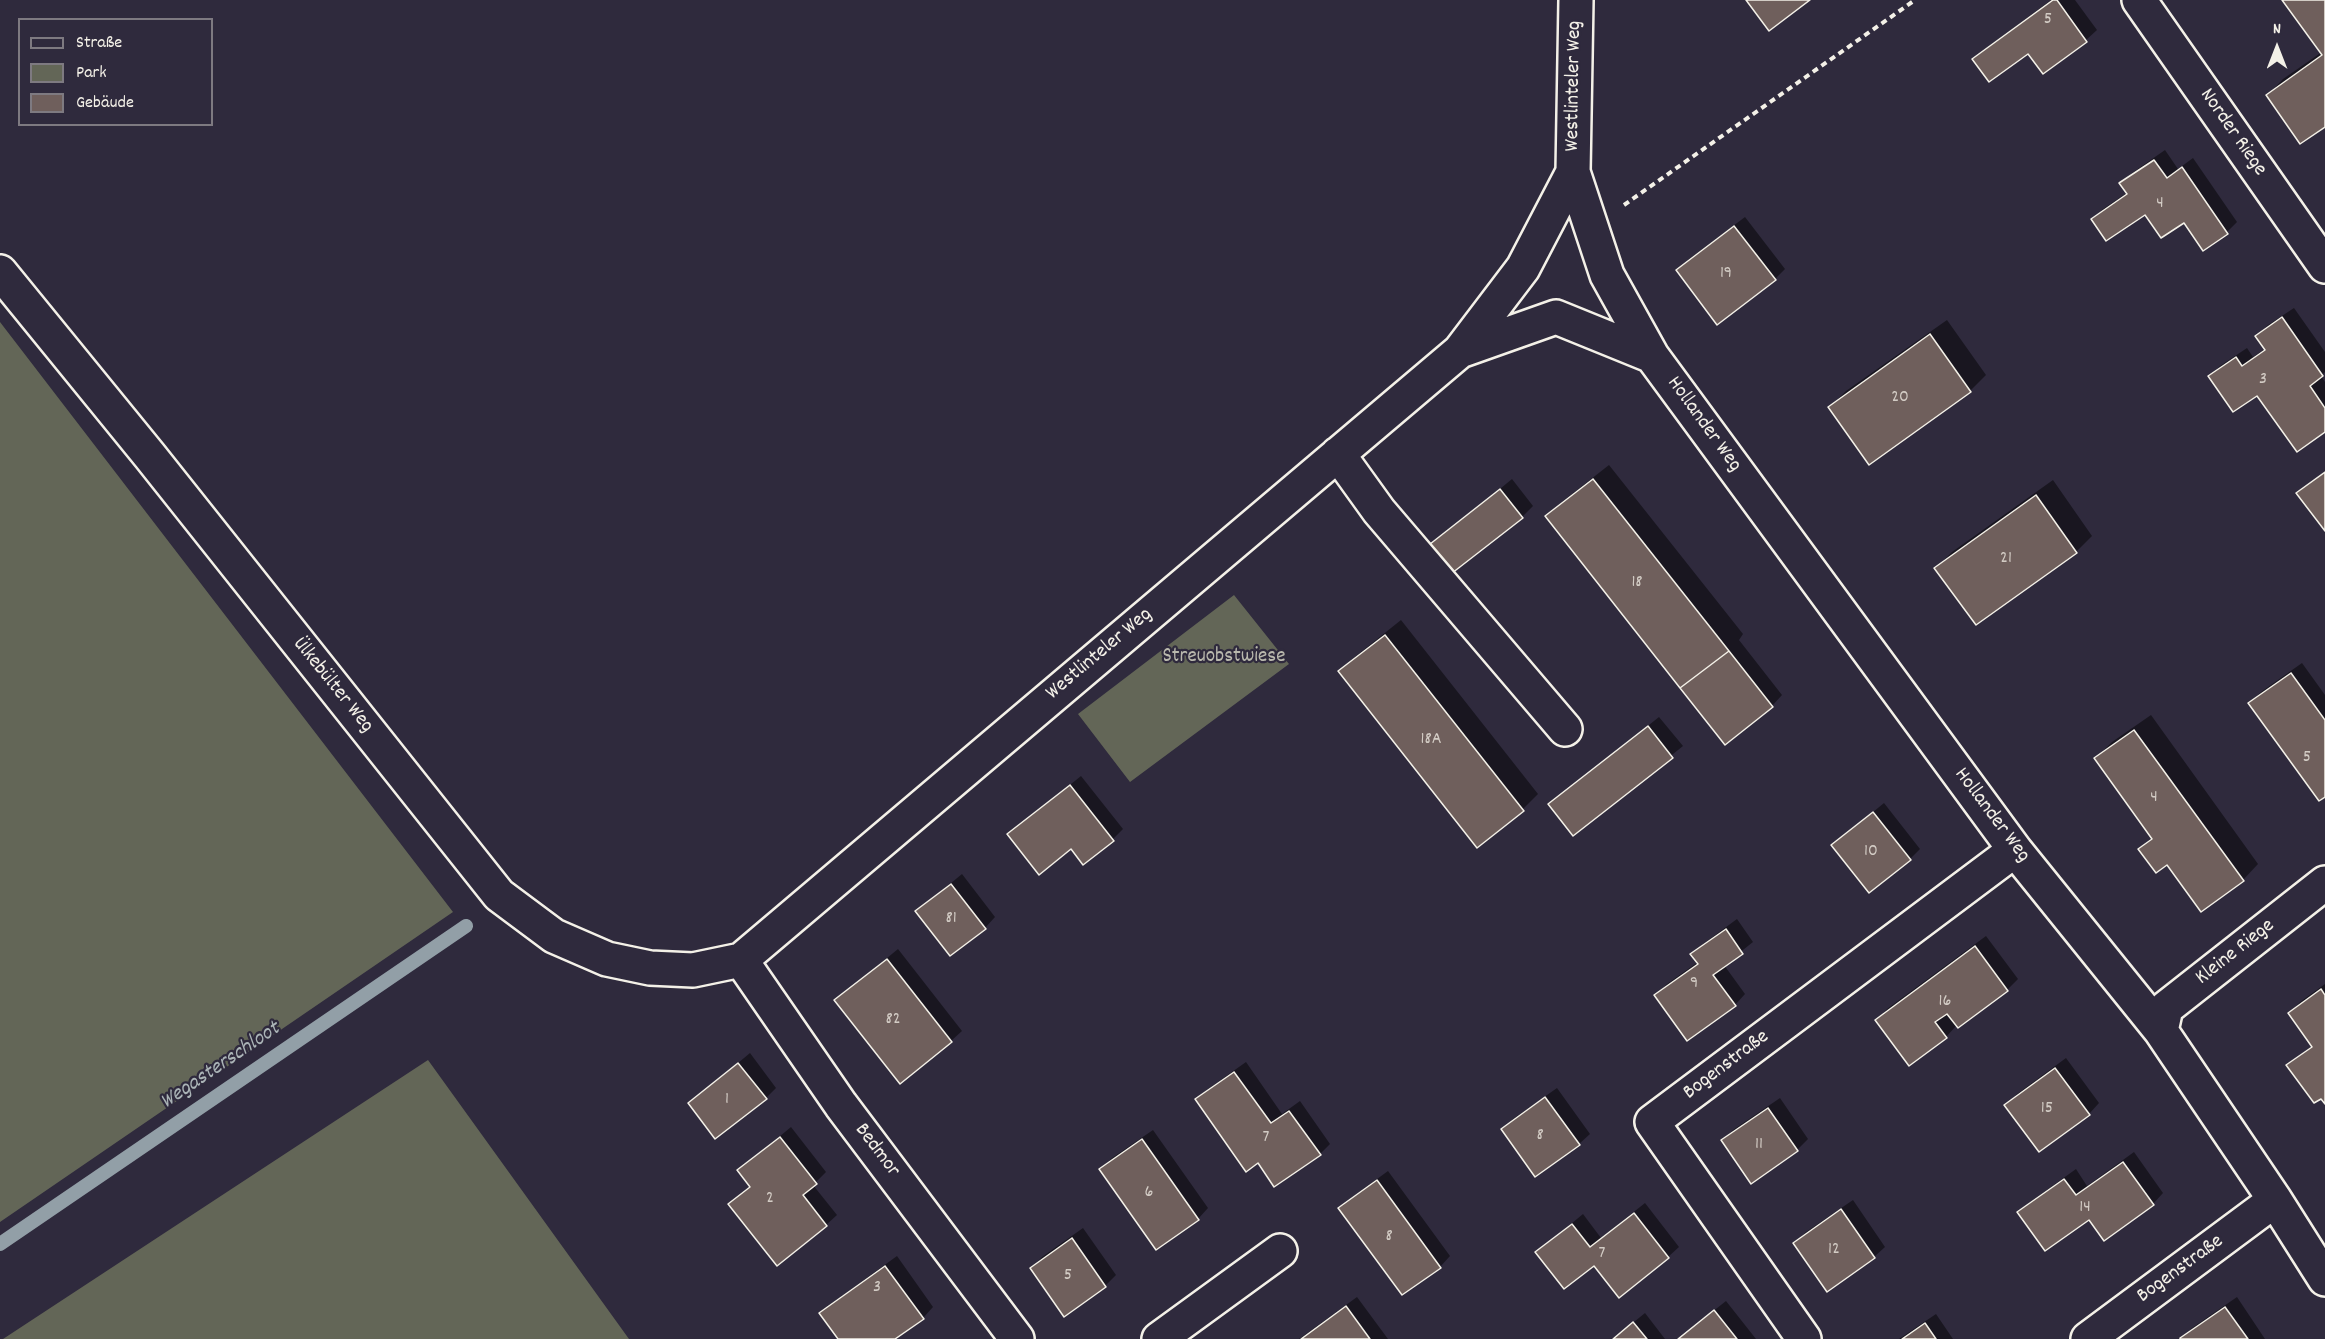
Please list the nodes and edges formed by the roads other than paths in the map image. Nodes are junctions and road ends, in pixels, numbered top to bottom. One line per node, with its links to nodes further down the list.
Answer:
1 (1576, 0): 3 (street, Westlinteler Weg)
2 (2139, 0): 4 (street, Norder Riege)
3 (1573, 172): 6 (street, Westlinteler Weg); 7 (street, Westlinteler Weg)
4 (2325, 266)
5 (0, 272): 12 (street, Ülkebülter Weg)
6 (1460, 351): 7 (street, Westlinteler Weg); 8 (street, Westlinteler Weg)
7 (1652, 356): 10 (street, Hollander Weg)
8 (1338, 454): 9 (street); 12 (street, Westlinteler Weg)
9 (1565, 729)
10 (2015, 850): 13 (street, Hollander Weg); 19 (street, Bogenstraße)
11 (2325, 883): 13 (street, Kleine Riege)
12 (741, 960): 17 (street, Bedmor)
13 (2161, 1031): 14 (street, Hollander Weg)
14 (2275, 1200): 16 (street, Hollander Weg); 20 (street, Bogenstraße)
15 (1280, 1251): 18 (street)
16 (2325, 1279)
17 (1017, 1339)
18 (1159, 1339)
19 (1804, 1339)
20 (2088, 1339)

